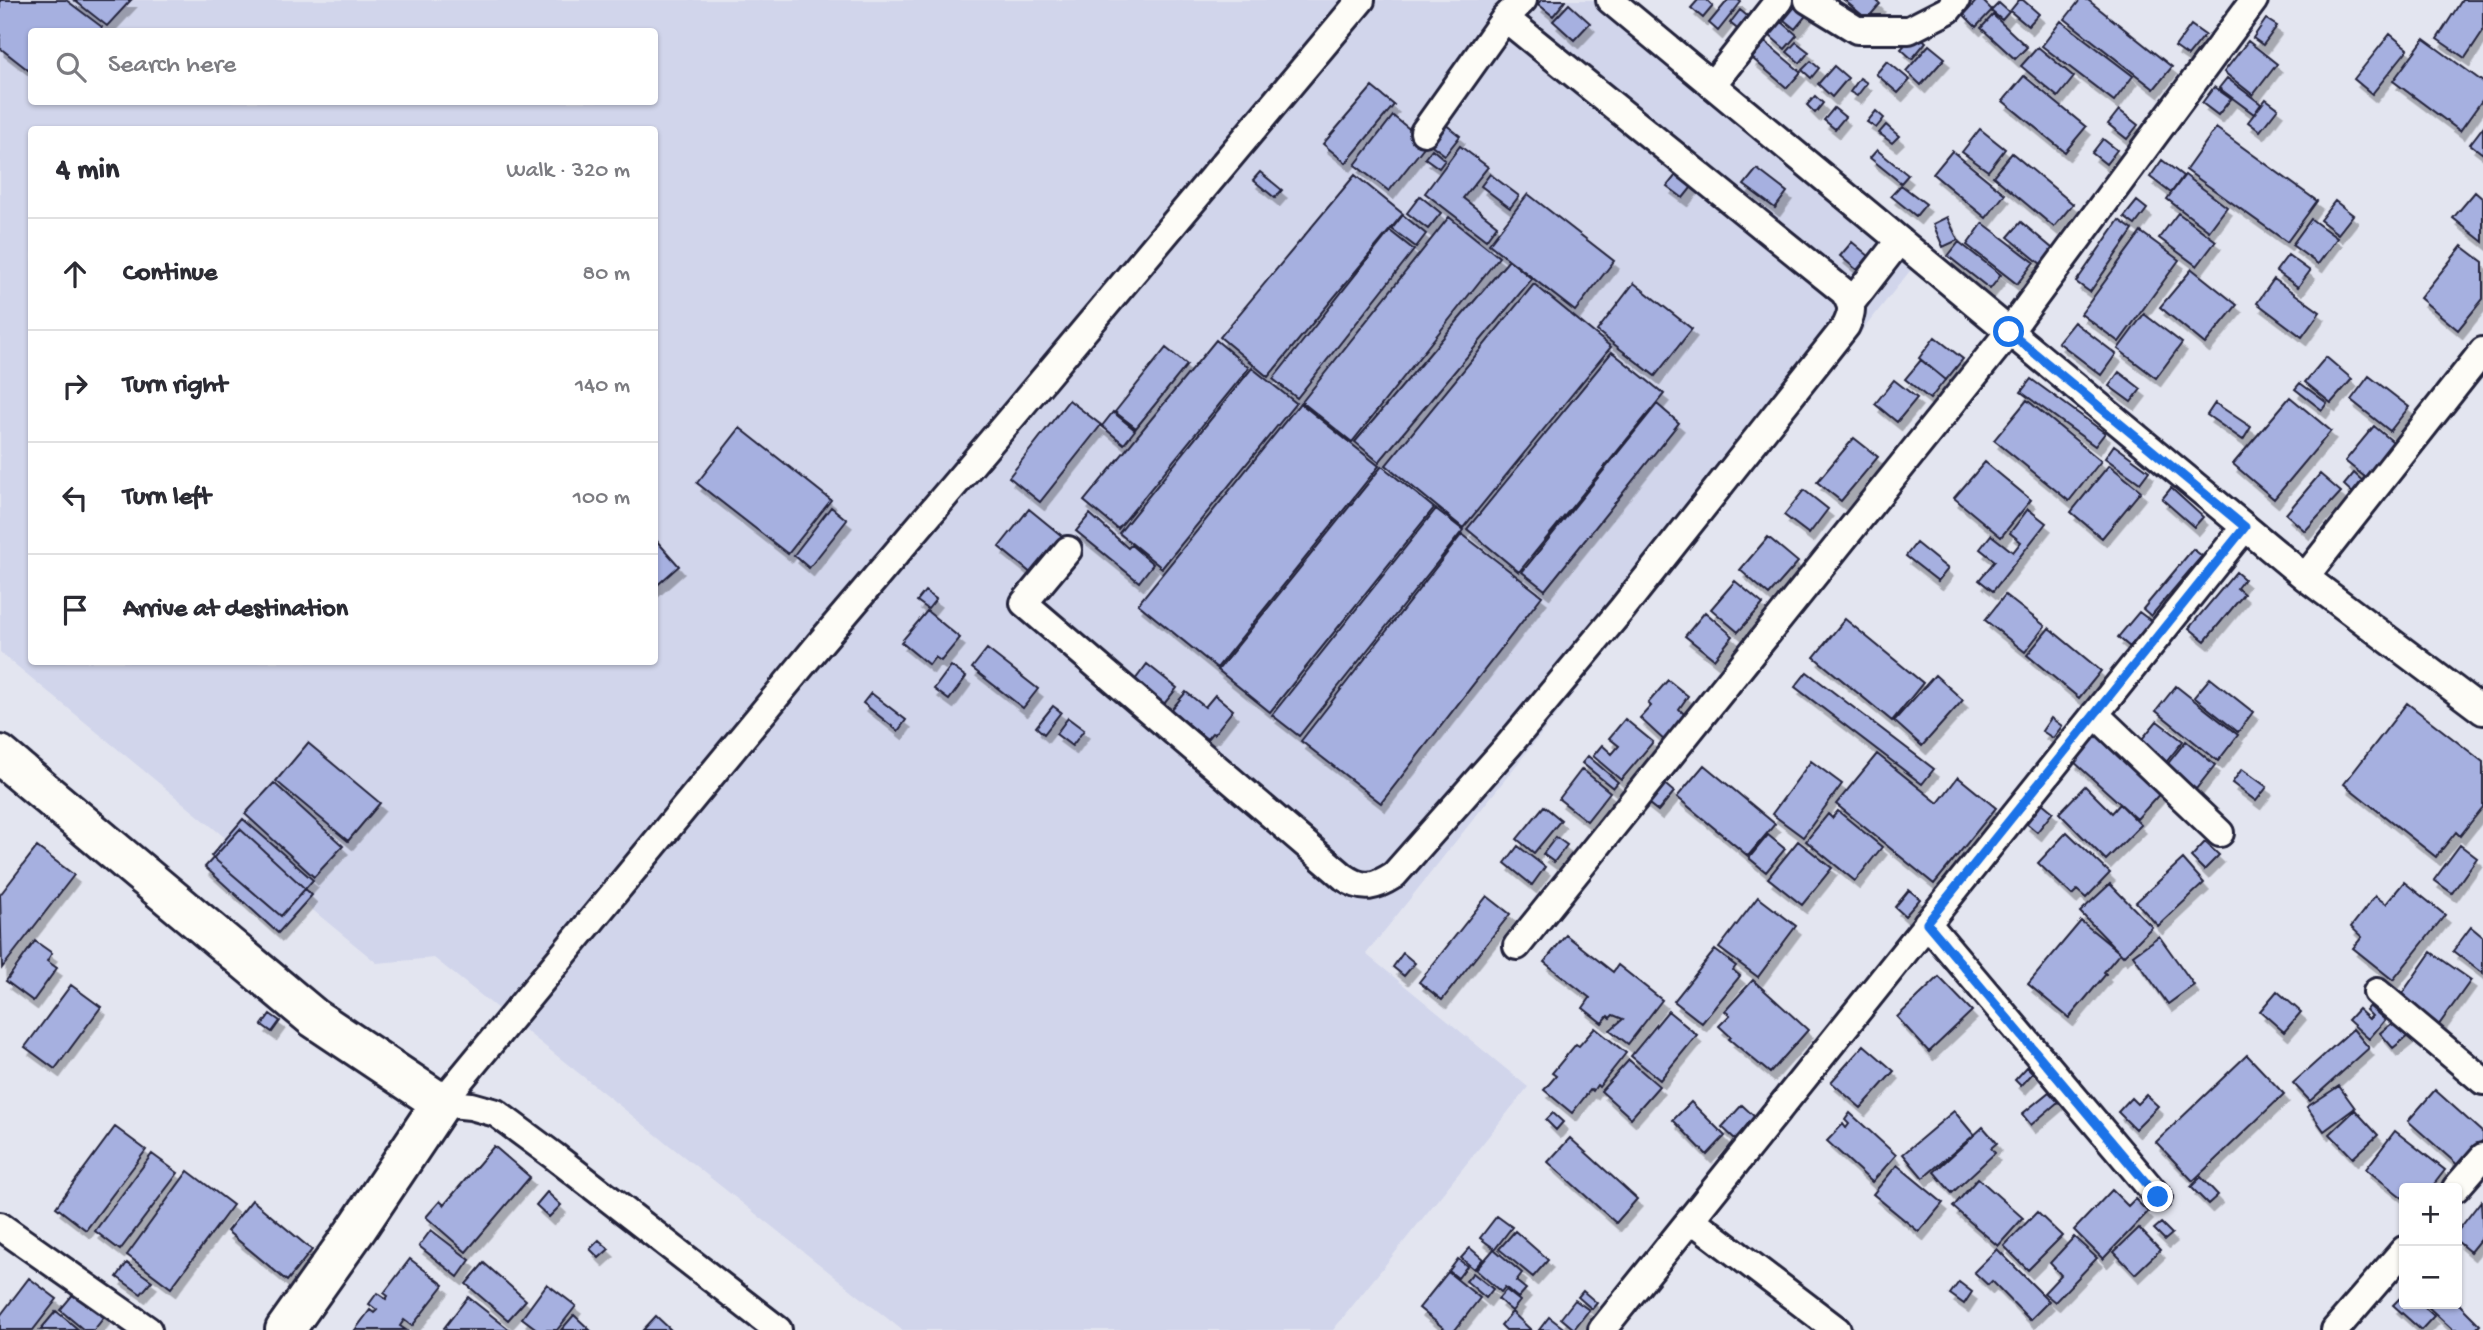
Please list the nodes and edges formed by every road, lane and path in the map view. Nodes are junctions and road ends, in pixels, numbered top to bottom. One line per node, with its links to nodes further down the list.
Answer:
1 (1361, 0): 25 (street)
2 (1610, 0): 8 (street)
3 (1779, 0): 8 (street)
4 (1808, 0): 5 (street)
5 (1956, 0)
6 (2254, 0): 12 (street)
7 (1514, 9): 9 (street); 11 (street)
8 (1712, 85): 10 (street)
9 (1424, 132)
10 (1899, 241): 11 (street); 12 (street)
11 (1851, 303): 15 (street)
12 (2009, 332): 14 (street); 22 (street)
13 (2483, 351): 16 (street)
14 (2245, 527): 16 (street); 18 (street)
15 (1068, 550)
16 (2305, 577): 17 (street)
17 (2483, 711)
18 (2095, 714): 20 (street); 21 (street)
19 (0, 755): 25 (street)
20 (2220, 833)
21 (1927, 923): 28 (street); 29 (street)
22 (1517, 946)
23 (2376, 992): 24 (street)
24 (2483, 1081)
25 (441, 1103): 33 (street); 34 (street)
26 (2483, 1157): 27 (street)
27 (2460, 1183)
28 (2158, 1197)
29 (1691, 1219): 35 (street); 36 (street)
30 (0, 1226): 32 (street)
31 (2399, 1256): 37 (street)
32 (148, 1330)
33 (285, 1330)
34 (778, 1330)
35 (1602, 1330)
36 (1837, 1330)
37 (2335, 1330)

